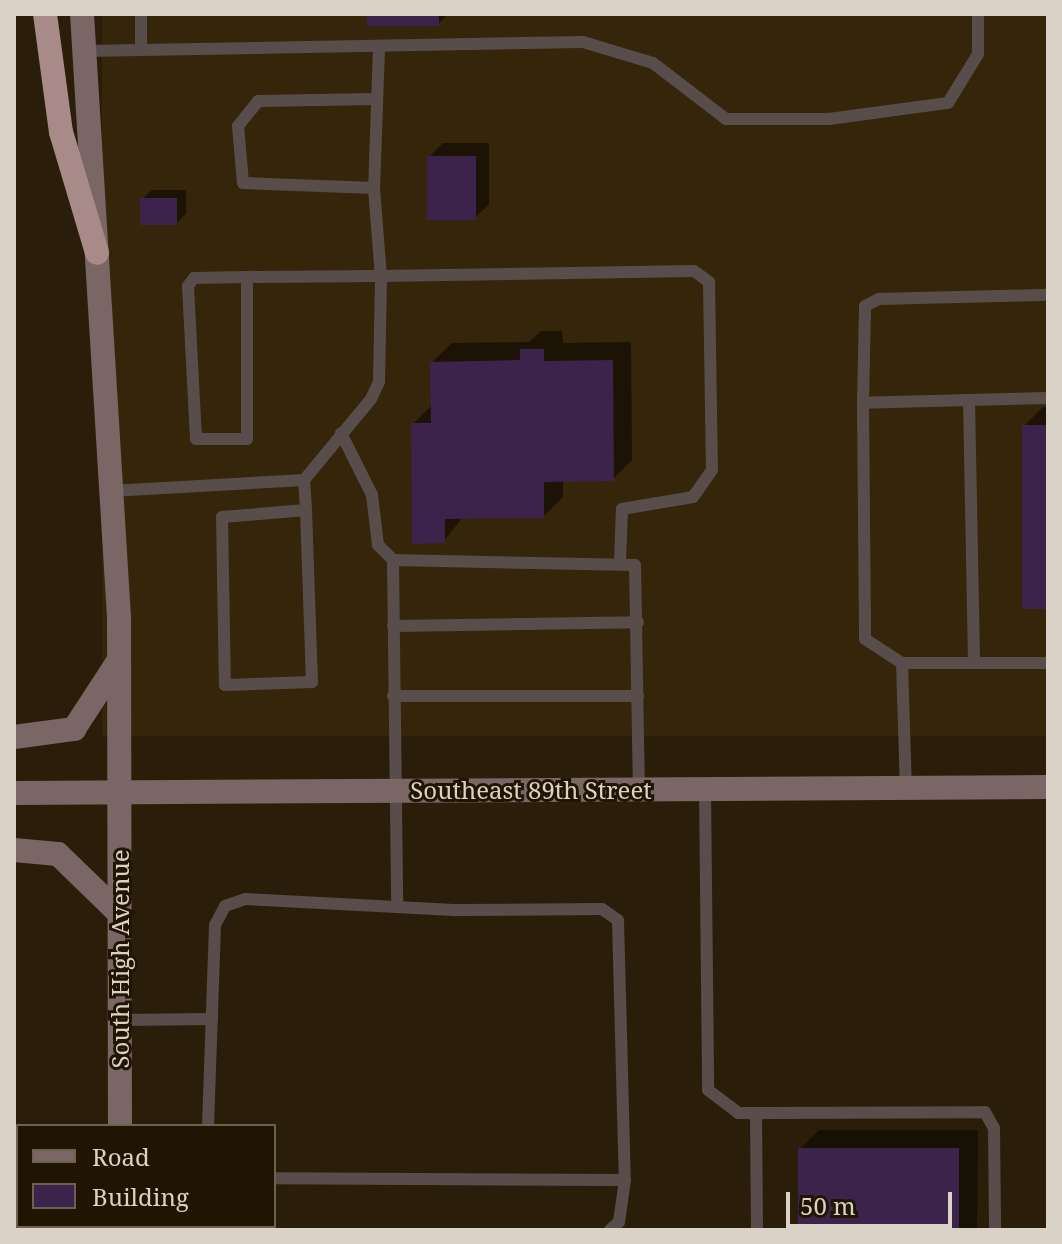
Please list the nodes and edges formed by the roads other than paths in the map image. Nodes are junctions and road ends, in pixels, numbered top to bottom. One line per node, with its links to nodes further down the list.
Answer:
1 (45, 14): 10 (highway)
2 (82, 14): 7 (main road, South High Avenue)
3 (141, 14): 6 (lane)
4 (978, 14): 5 (lane)
5 (379, 48): 6 (lane); 8 (lane)
6 (141, 50): 7 (lane)
7 (83, 51): 10 (main road, South High Avenue)
8 (377, 99): 9 (lane); 9 (lane)
9 (374, 188): 11 (lane)
10 (97, 253): 19 (main road, South High Avenue)
11 (381, 276): 12 (lane); 17 (lane); 22 (lane)
12 (247, 277): 12 (lane)
13 (1048, 295): 16 (lane)
14 (1048, 398): 15 (lane)
15 (969, 400): 16 (lane); 27 (lane)
16 (863, 403): 26 (lane)
17 (341, 433): 18 (lane); 21 (lane)
18 (304, 480): 19 (lane); 20 (lane)
19 (111, 491): 25 (main road, South High Avenue)
20 (306, 510): 20 (lane)
21 (393, 560): 22 (lane); 24 (lane)
22 (620, 562): 23 (lane)
23 (638, 622): 24 (lane); 30 (lane)
24 (393, 626): 29 (lane)
25 (119, 661): 31 (main road); 38 (main road, South High Avenue)
26 (902, 663): 27 (lane); 33 (lane)
27 (974, 663): 28 (lane)
28 (1048, 663)
29 (393, 696): 30 (lane); 36 (lane)
30 (638, 696): 34 (lane)
31 (14, 737)
32 (1048, 787): 33 (main road, Southeast 89th Street)
33 (906, 788): 35 (main road, Southeast 89th Street)
34 (639, 789): 35 (main road, Southeast 89th Street); 36 (main road, Southeast 89th Street)
35 (705, 789): 44 (lane)
36 (397, 790): 38 (main road, Southeast 89th Street); 40 (lane)
37 (14, 793): 38 (main road, Southeast 89th Street)
38 (120, 793): 41 (main road, South High Avenue)
39 (14, 850): 41 (main road)
40 (397, 904): 42 (lane); 48 (lane)
41 (120, 914): 43 (main road, South High Avenue)
42 (212, 1019): 43 (lane); 46 (lane)
43 (120, 1020): 45 (main road, South High Avenue)
44 (756, 1113): 50 (lane); 51 (lane)
45 (120, 1124)
46 (208, 1124)
47 (276, 1178): 48 (lane)
48 (625, 1180): 49 (lane)
49 (610, 1230)
50 (757, 1230)
51 (995, 1230)

